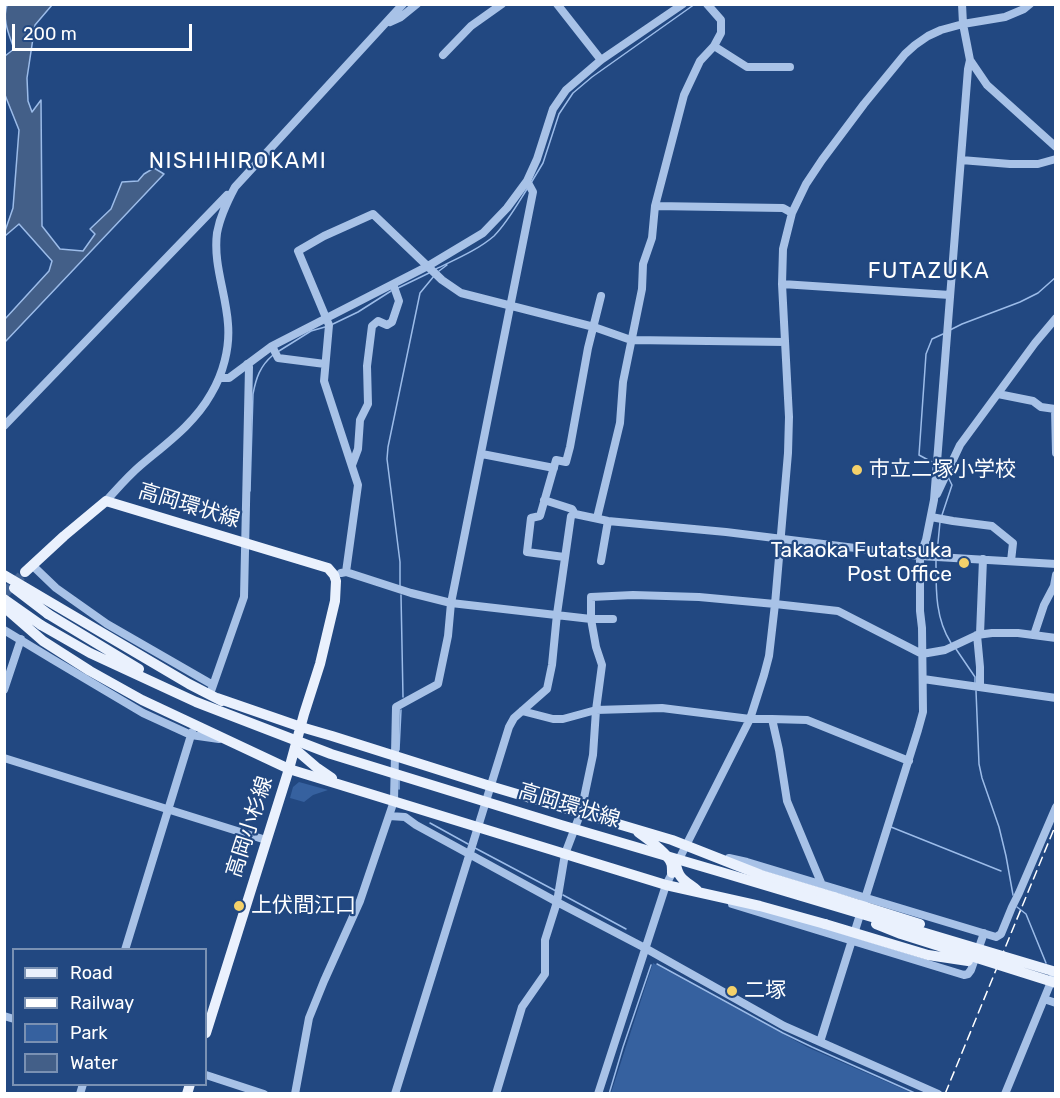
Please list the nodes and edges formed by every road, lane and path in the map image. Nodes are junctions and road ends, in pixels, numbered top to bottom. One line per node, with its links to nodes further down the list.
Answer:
1 (403, 4): 10 (street)
2 (417, 4): 10 (street)
3 (502, 4): 12 (street)
4 (557, 4): 13 (street)
5 (683, 4): 13 (street)
6 (707, 4): 11 (street)
7 (962, 4): 9 (street)
8 (1030, 4): 9 (street)
9 (963, 24): 14 (street); 22 (street)
10 (384, 25): 20 (street)
11 (714, 46): 15 (street); 21 (street)
12 (443, 55)
13 (601, 60): 19 (street)
14 (970, 60): 16 (street); 18 (street)
15 (790, 67)
16 (1056, 147)
17 (1056, 159): 18 (street)
18 (961, 160): 26 (street)
19 (527, 181): 23 (street); 28 (street)
20 (235, 187): 37 (street); 39 (street)
21 (655, 206): 22 (street); 32 (street)
22 (792, 213): 25 (street)
23 (428, 266): 24 (street); 28 (street); 30 (street)
24 (393, 284): 30 (street); 43 (street)
25 (782, 284): 26 (street); 33 (street)
26 (950, 295): 46 (street)
27 (602, 296): 31 (street)
28 (511, 306): 31 (street); 42 (street)
29 (1056, 318): 38 (street)
30 (327, 319): 34 (street); 36 (street)
31 (594, 327): 32 (street); 44 (street)
32 (631, 340): 33 (street); 50 (street)
33 (785, 342): 52 (street)
34 (272, 346): 35 (street); 36 (street)
35 (247, 364): 37 (street); 53 (street)
36 (325, 364): 43 (street)
37 (219, 378): 47 (street)
38 (998, 394): 40 (street); 46 (street)
39 (4, 426)
40 (1055, 436): 41 (street)
41 (1056, 453)
42 (482, 454): 44 (street); 66 (street)
43 (352, 466): 61 (street)
44 (554, 468): 45 (street)
45 (544, 500): 48 (street); 55 (street)
46 (934, 500): 49 (street)
47 (105, 501): 53 (main road, 高岡環状線); 60 (main road, 高岡環状線)
48 (575, 514): 50 (street); 55 (street)
49 (931, 517): 54 (street); 58 (street)
50 (597, 518): 51 (street)
51 (608, 521): 52 (street); 57 (street)
52 (780, 538): 54 (street); 67 (street)
53 (246, 543): 61 (main road, 高岡環状線); 81 (street)
54 (920, 555): 56 (street); 77 (street)
55 (564, 557): 69 (street)
56 (983, 559): 58 (street); 73 (street)
57 (600, 561)
58 (1011, 561): 59 (street)
59 (1056, 564)
60 (29, 569): 81 (street)
61 (340, 573): 66 (street); 88 (main road)
62 (4, 575): 81 (main road)
63 (1056, 575): 74 (street)
64 (4, 580): 83 (main road, 高岡環状線, bridge)
65 (4, 599): 83 (main road, 高岡環状線, bridge)
66 (451, 603): 69 (street); 92 (street)
67 (775, 604): 70 (street); 77 (street); 86 (street)
68 (4, 607): 89 (main road)
69 (557, 614): 70 (street); 85 (street)
70 (591, 619): 71 (street); 84 (street)
71 (613, 619)
72 (4, 630): 76 (street)
73 (978, 635): 74 (street); 77 (street); 79 (street)
74 (1034, 635): 75 (street)
75 (1056, 638)
76 (21, 639): 80 (street); 89 (street)
77 (922, 654): 78 (street)
78 (922, 680): 79 (street); 95 (street)
79 (980, 687): 82 (street)
80 (4, 690)
81 (214, 692): 88 (main road); 91 (main road)
82 (1056, 698)
83 (196, 702): 116 (main road, 高岡環状線, bridge)
84 (596, 710): 85 (street); 86 (street); 102 (street)
85 (522, 711): 98 (street)
86 (750, 719): 87 (street); 107 (street)
87 (772, 719): 95 (street); 113 (street)
88 (301, 727): 90 (main road); 91 (main road)
89 (193, 730): 94 (main road); 101 (street)
90 (332, 736): 91 (main road); 92 (main road)
91 (295, 748): 94 (main road); 96 (main road); 97 (main road)
92 (395, 756): 98 (main road); 99 (street)
93 (4, 758): 101 (street)
94 (270, 760): 96 (main road)
95 (909, 761): 115 (street)
96 (290, 769): 97 (main road); 106 (main road, 高岡小杉線)
97 (343, 784): 99 (main road)
98 (490, 786): 102 (main road); 104 (street)
99 (394, 801): 103 (street); 104 (main road)
100 (1056, 807): 119 (street)
101 (167, 808): 106 (street); 121 (street)
102 (581, 812): 105 (main road); 109 (street)
103 (389, 816): 108 (street); 134 (street)
104 (478, 827): 108 (street); 109 (main road)
105 (630, 827): 107 (main road); 111 (main road)
106 (266, 840): 129 (main road, 高岡小杉線)
107 (685, 846): 110 (main road); 111 (street)
108 (470, 854): 117 (street); 135 (street)
109 (565, 854): 112 (main road); 117 (street)
110 (713, 855): 113 (street); 116 (main road)
111 (674, 869): 112 (street); 114 (main road)
112 (666, 885): 114 (main road); 122 (street)
113 (822, 885): 115 (street)
114 (703, 893): 120 (street); 124 (main road, bridge)
115 (865, 898): 118 (street); 120 (street)
116 (832, 900): 124 (main road, 高岡環状線, bridge); 125 (main road, 高岡環状線, bridge)
117 (557, 902): 122 (street); 136 (street)
118 (926, 916): 119 (street); 123 (street)
119 (984, 933): 123 (street)
120 (852, 940): 123 (street); 130 (street)
121 (126, 948)
122 (645, 948): 130 (street); 137 (street)
123 (914, 960)
124 (1004, 966): 126 (main road, 高岡環状線, bridge)
125 (1052, 971): 127 (street)
126 (1056, 982)
127 (1044, 999): 128 (street); 139 (street)
128 (1056, 1003)
129 (207, 1030)
130 (820, 1042): 132 (street)
131 (207, 1076): 133 (street)
132 (922, 1090): 138 (street)
133 (264, 1094)
134 (295, 1094)
135 (395, 1094)
136 (496, 1094)
137 (598, 1094)
138 (938, 1094)
139 (1005, 1094)

